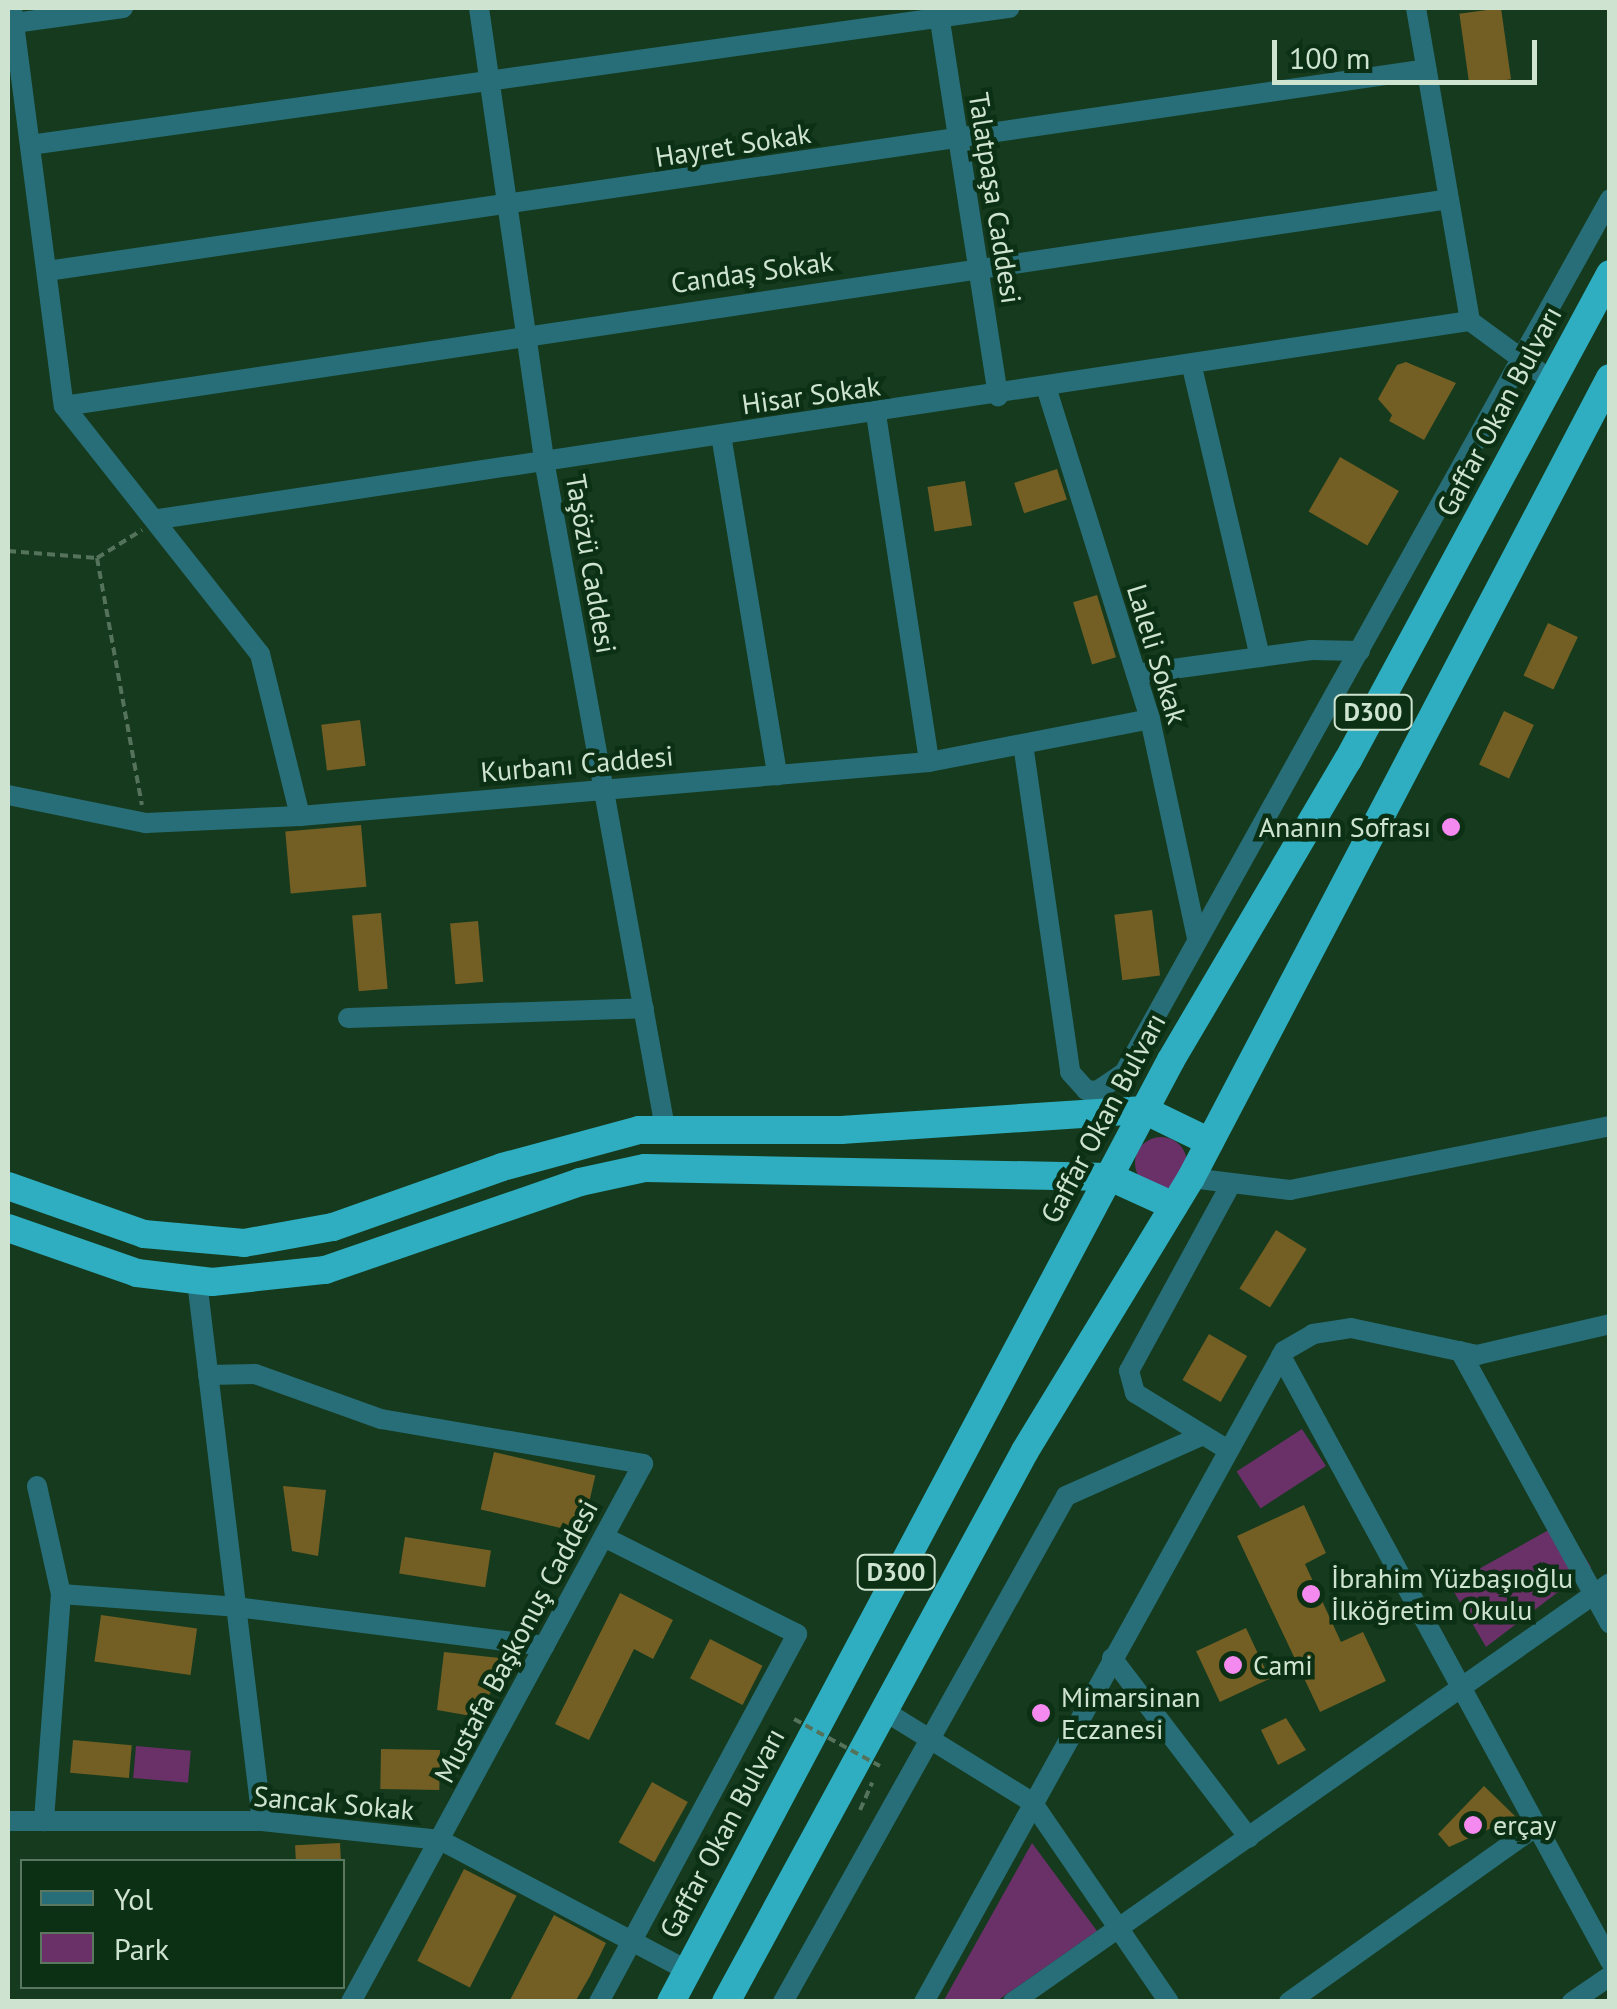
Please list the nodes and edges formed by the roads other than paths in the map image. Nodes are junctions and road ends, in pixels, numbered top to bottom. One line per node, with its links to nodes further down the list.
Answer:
1 (123, 8): 6 (street)
2 (479, 8): 8 (street, Taşözü Caddesi)
3 (1009, 8): 5 (street)
4 (1416, 8): 7 (street)
5 (938, 13): 8 (street); 9 (street, Talatpaşa Caddesi)
6 (13, 16): 10 (street)
7 (1426, 69): 9 (street, Hayret Sokak); 11 (street)
8 (490, 80): 10 (street); 13 (street, Taşözü Caddesi)
9 (958, 138): 13 (street, Hayret Sokak); 14 (street, Talatpaşa Caddesi)
10 (30, 145): 15 (street)
11 (1449, 199): 14 (street, Candaş Sokak); 17 (street)
12 (1610, 199): 19 (street)
13 (508, 208): 15 (street, Hayret Sokak); 18 (street, Taşözü Caddesi)
14 (978, 266): 18 (street, Candaş Sokak); 24 (street, Talatpaşa Caddesi)
15 (46, 272): 25 (street)
16 (1610, 274): 22 (highway, Gaffar Okan Bulvarı / D300)
17 (1470, 321): 19 (street); 20 (street, Hisar Sokak)
18 (526, 333): 25 (street, Candaş Sokak); 28 (street, Taşözü Caddesi)
19 (1524, 358): 22 (street); 30 (street)
20 (1192, 366): 23 (street, Hisar Sokak); 31 (street)
21 (1610, 378): 46 (highway, D300)
22 (1552, 381): 43 (highway, Gaffar Okan Bulvarı / D300)
23 (1047, 390): 24 (street, Hisar Sokak); 32 (street, Laleli Sokak)
24 (998, 396): 26 (street, Hisar Sokak)
25 (64, 406): 29 (street)
26 (876, 414): 27 (street, Hisar Sokak); 35 (street)
27 (722, 435): 28 (street, Hisar Sokak); 36 (street)
28 (544, 460): 29 (street, Hisar Sokak); 37 (street, Taşözü Caddesi)
29 (159, 520): 39 (street)
30 (1360, 651): 31 (street); 40 (street)
31 (1260, 658): 32 (street)
32 (1136, 674): 33 (street, Laleli Sokak)
33 (1150, 719): 34 (street, Kurbanı Caddesi); 40 (street, Laleli Sokak)
34 (1024, 744): 35 (street, Kurbanı Caddesi); 40 (street)
35 (930, 762): 36 (street, Kurbanı Caddesi)
36 (777, 774): 37 (street, Kurbanı Caddesi)
37 (605, 788): 39 (street, Kurbanı Caddesi); 41 (street, Taşözü Caddesi)
38 (8, 796): 39 (street, Kurbanı Caddesi)
39 (300, 816)
40 (1197, 938)
41 (644, 1008): 42 (street); 45 (street, Taşözü Caddesi)
42 (348, 1018)
43 (1144, 1110): 45 (highway); 46 (highway); 47 (highway, Gaffar Okan Bulvarı / D300)
44 (1610, 1126): 49 (street)
45 (665, 1128): 50 (highway)
46 (1210, 1142): 48 (highway, D300)
47 (1110, 1177): 51 (highway); 53 (highway); 81 (highway, Gaffar Okan Bulvarı / D300)
48 (1191, 1178): 49 (street); 51 (highway, D300)
49 (1231, 1184): 58 (street)
50 (8, 1186)
51 (1174, 1206): 69 (highway, D300)
52 (8, 1228): 53 (highway)
53 (197, 1282): 57 (street)
54 (1610, 1324): 55 (street)
55 (1460, 1351): 56 (street); 62 (street)
56 (1281, 1356): 59 (street); 68 (street)
57 (208, 1375): 61 (street, Mustafa Başkonuş Caddesi); 64 (street)
58 (1202, 1436): 59 (street); 70 (street)
59 (1228, 1450): 67 (street)
60 (37, 1486): 63 (street)
61 (604, 1537): 66 (street, Mustafa Başkonuş Caddesi); 79 (street)
62 (1602, 1589): 65 (street); 68 (street)
63 (61, 1594): 64 (street); 73 (street)
64 (236, 1607): 66 (street); 74 (street)
65 (1610, 1624)
66 (545, 1646): 77 (street, Mustafa Başkonuş Caddesi)
67 (1112, 1658): 71 (street); 76 (street)
68 (1462, 1687): 75 (street); 76 (street)
69 (886, 1712): 70 (street); 86 (highway, D300)
70 (927, 1736): 71 (street); 87 (street)
71 (1032, 1802): 78 (street); 88 (street)
72 (8, 1821): 73 (street, Sancak Sokak)
73 (44, 1821): 74 (street, Sancak Sokak)
74 (262, 1822): 77 (street, Sancak Sokak)
75 (1537, 1826): 80 (street); 91 (street)
76 (1249, 1838): 78 (street)
77 (440, 1840): 79 (street, Sancak Sokak); 83 (street, Mustafa Başkonuş Caddesi)
78 (1118, 1928): 89 (street); 90 (street)
79 (633, 1938): 81 (street, Sancak Sokak); 84 (street)
80 (1610, 1961)
81 (687, 1970): 85 (highway, Gaffar Okan Bulvarı / D300)
82 (1610, 1976): 92 (street)
83 (351, 2002)
84 (599, 2002)
85 (671, 2002)
86 (726, 2002)
87 (784, 2002)
88 (924, 2002)
89 (1012, 2002)
90 (1169, 2002)
91 (1289, 2002)
92 (1572, 2002)

